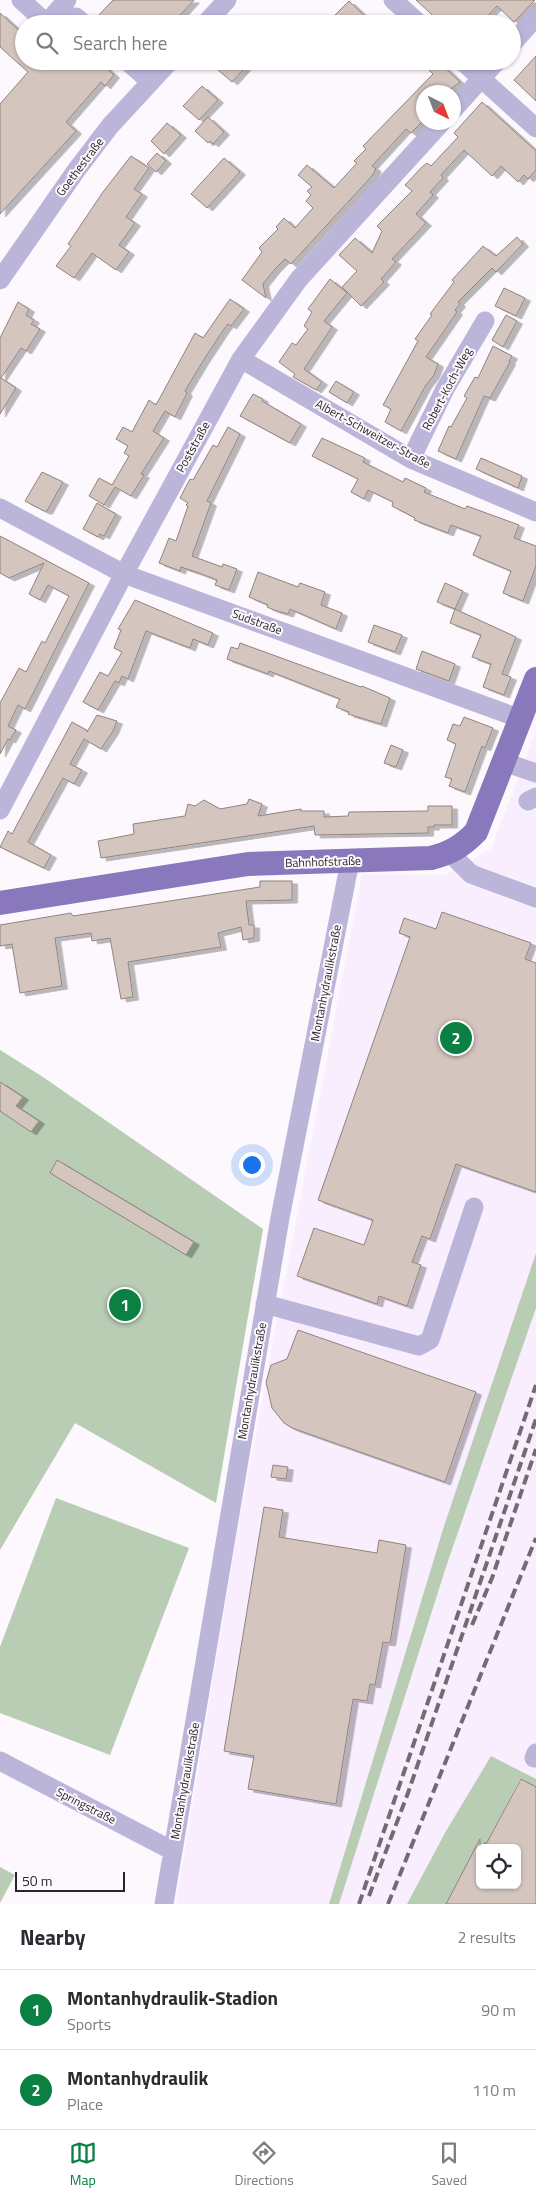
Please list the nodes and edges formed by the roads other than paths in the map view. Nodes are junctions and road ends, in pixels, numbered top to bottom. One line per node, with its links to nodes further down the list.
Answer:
1 (21, 0): 5 (street)
2 (67, 0): 6 (street)
3 (227, 0): 7 (street)
4 (393, 0): 8 (street)
5 (38, 15)
6 (54, 15)
7 (213, 15)
8 (410, 15)
9 (536, 17): 10 (street)
10 (521, 34)
11 (137, 70): 16 (street)
12 (161, 70): 16 (street, Goethestraße)
13 (472, 70): 15 (street)
14 (489, 70): 15 (street)
15 (481, 79): 17 (street); 18 (street)
16 (150, 82): 20 (street, Goethestraße)
17 (461, 102)
18 (536, 128)
19 (435, 130): 22 (street, Poststraße)
20 (0, 280)
21 (485, 321): 23 (street, Robert-Koch-Weg)
22 (241, 360): 23 (street, Albert-Schweitzer-Straße); 26 (street, Poststraße)
23 (412, 459): 25 (street, Albert-Schweitzer-Straße)
24 (0, 508): 26 (street, Südstraße)
25 (536, 512)
26 (124, 574): 28 (street, Südstraße); 31 (street, Poststraße)
27 (536, 680): 28 (main road, Bahnhofstraße)
28 (528, 710): 29 (main road, Bahnhofstraße)
29 (504, 762): 30 (street); 32 (main road, Bahnhofstraße)
30 (536, 773)
31 (0, 810)
32 (450, 853): 33 (main road, Bahnhofstraße); 34 (street)
33 (350, 861): 35 (main road, Bahnhofstraße); 37 (street, Montanhydraulikstraße)
34 (536, 898)
35 (0, 903)
36 (474, 1207): 37 (street)
37 (265, 1304): 41 (street, Montanhydraulikstraße)
38 (536, 1753): 39 (street)
39 (536, 1758)
40 (0, 1761): 41 (street, Springstraße)
41 (173, 1851): 42 (street, Montanhydraulikstraße)
42 (164, 1904)

